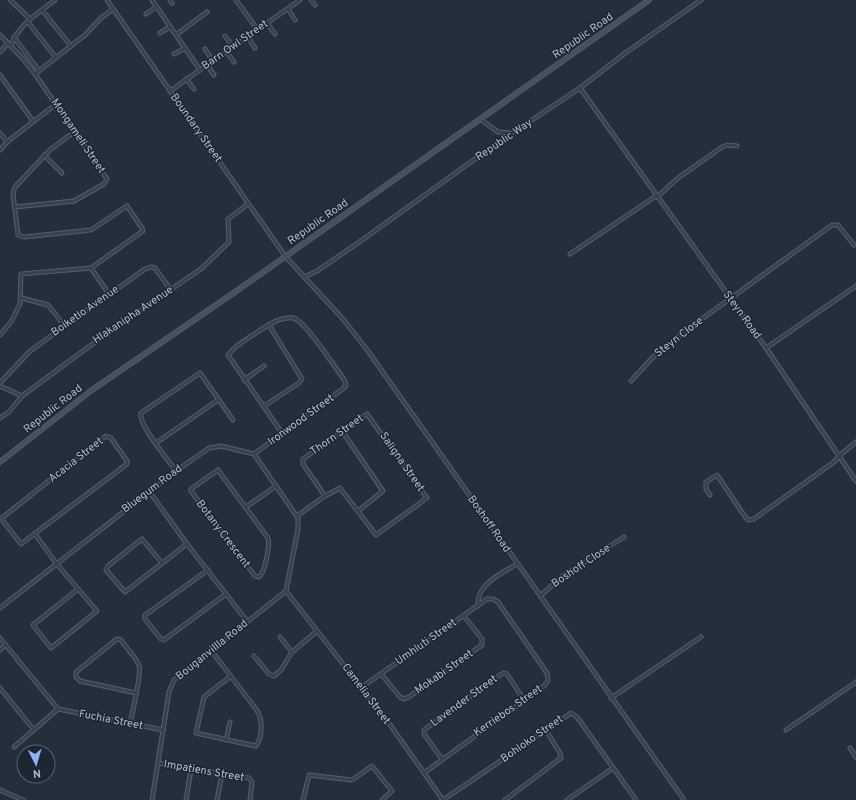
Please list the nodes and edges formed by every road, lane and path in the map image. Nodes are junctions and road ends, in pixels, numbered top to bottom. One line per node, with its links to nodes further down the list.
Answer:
1 (10, 0): 18 (street)
2 (54, 0): 15 (street)
3 (107, 0): 13 (street, Boundary Street)
4 (152, 0): 12 (street)
5 (243, 0): 10 (street)
6 (300, 0): 14 (street, Barn Owl Street)
7 (311, 0): 11 (street)
8 (649, 0): 53 (street, Republic Road)
9 (701, 0): 49 (street, Republic Way)
10 (237, 2): 22 (street)
11 (314, 5)
12 (156, 7): 17 (street); 21 (street)
13 (113, 9): 31 (street); 51 (street, Boundary Street)
14 (288, 9): 19 (street); 20 (street, Barn Owl Street)
15 (42, 10): 18 (street); 31 (street)
16 (207, 12): 26 (street)
17 (146, 14)
18 (29, 20): 29 (street); 39 (street)
19 (295, 20)
20 (267, 23): 22 (street, Barn Owl Street); 24 (street)
21 (170, 27): 23 (street); 26 (street)
22 (257, 29): 28 (street, Barn Owl Street)
23 (160, 33)
24 (275, 34)
25 (0, 35): 30 (street, Mongameli Street)
26 (176, 35): 33 (street)
27 (225, 36): 32 (street)
28 (247, 36): 32 (street, Barn Owl Street); 34 (street)
29 (14, 37): 30 (street); 44 (street)
30 (9, 44): 37 (street); 45 (street, Mongameli Street)
31 (72, 46): 39 (street)
32 (233, 46): 36 (street, Barn Owl Street)
33 (185, 48): 38 (street); 43 (street)
34 (255, 48)
35 (205, 49): 40 (street)
36 (226, 51): 40 (street, Barn Owl Street); 41 (street)
37 (0, 52)
38 (174, 54)
39 (56, 58): 44 (street)
40 (213, 61): 42 (street, Barn Owl Street)
41 (234, 62)
42 (207, 65): 43 (street, Barn Owl Street); 47 (street)
43 (200, 70): 48 (street, Barn Owl Street)
44 (39, 71): 45 (street)
45 (35, 74): 52 (street, Mongameli Street)
46 (0, 75): 54 (street)
47 (214, 75)
48 (186, 79): 50 (street); 51 (street, Barn Owl Street)
49 (580, 88): 57 (street, Republic Way); 63 (street, Steyn Road)
50 (194, 89)
51 (170, 91): 64 (street, Boundary Street)
52 (56, 104): 54 (street); 56 (street, Mongameli Street)
53 (480, 119): 57 (street); 68 (street, Republic Road)
54 (33, 121): 58 (street)
55 (0, 132): 58 (street)
56 (74, 132): 61 (street); 65 (street, Mongameli Street)
57 (511, 133): 70 (street, Republic Way)
58 (7, 142): 60 (street)
59 (737, 146): 63 (street)
60 (0, 150)
61 (44, 155): 62 (street); 65 (street)
62 (62, 173)
63 (657, 196): 67 (street); 74 (street, Steyn Road)
64 (248, 204): 68 (street, Boundary Street); 72 (street, Hlakanipha Avenue)
65 (16, 207): 69 (street)
66 (854, 245): 74 (street, Steyn Close)
67 (570, 254)
68 (285, 256): 70 (street, Boshoff Road); 96 (street, Republic Road)
69 (91, 268): 73 (street); 75 (street)
70 (304, 277): 111 (street, Boshoff Road)
71 (856, 286): 79 (street)
72 (171, 290): 73 (street, Boiketlo Avenue); 84 (street, Hlakanipha Avenue)
73 (109, 294): 76 (street, Boiketlo Avenue)
74 (730, 297): 79 (street, Steyn Road); 82 (street, Steyn Close)
75 (22, 298): 76 (street); 78 (street)
76 (64, 325): 83 (street, Boiketlo Avenue)
77 (269, 325): 81 (street); 86 (street); 91 (street, Ironwood Street)
78 (0, 336)
79 (766, 348): 95 (street, Steyn Road)
80 (264, 366): 81 (street)
81 (244, 380): 86 (street)
82 (631, 381)
83 (0, 384): 84 (street)
84 (22, 396): 88 (street, Hlakanipha Avenue)
85 (218, 400): 89 (street); 93 (street); 93 (street)
86 (264, 406): 91 (street)
87 (368, 414): 90 (street, Thorn Street); 104 (street, Saligna Street)
88 (0, 418)
89 (233, 420)
90 (342, 431): 102 (street, Thorn Street); 104 (street)
91 (282, 433): 94 (street, Ironwood Street)
92 (856, 442): 95 (street)
93 (156, 443): 97 (street)
94 (254, 454): 97 (street, Bluegum Road); 99 (street)
95 (839, 456): 98 (street, Steyn Road); 101 (street)
96 (0, 462)
97 (176, 471): 100 (street, Bluegum Road)
98 (856, 481)
99 (276, 486): 103 (street); 105 (street)
100 (150, 491): 108 (street); 109 (street, Bluegum Road)
101 (710, 495)
102 (325, 496): 104 (street); 105 (street)
103 (246, 507): 103 (street, Botany Crescent)
104 (358, 511)
105 (297, 516): 114 (street)
106 (35, 534): 106 (street, Acacia Street); 109 (street)
107 (624, 537): 116 (street, Boshoff Close)
108 (187, 544): 110 (street); 112 (street)
109 (56, 563): 113 (street); 119 (street, Bluegum Road)
110 (162, 563): 110 (street)
111 (517, 564): 116 (street, Boshoff Road); 118 (street)
112 (208, 570): 115 (street); 115 (street)
113 (78, 589): 113 (street)
114 (286, 591): 121 (street, Bouganvillla Road); 122 (street, Camelia Street)
115 (226, 594): 121 (street)
116 (540, 596): 137 (street, Boshoff Road)
117 (492, 598): 118 (street, Umhluti Street); 138 (street, Kerriebos Street)
118 (478, 606): 120 (street, Umhluti Street)
119 (0, 608)
120 (464, 616): 131 (street, Umhluti Street); 131 (street, Mokabi Street)
121 (247, 621): 128 (street, Bouganvillla Road)
122 (317, 631): 129 (street); 134 (street, Camelia Street)
123 (280, 637): 129 (street)
124 (701, 637): 137 (street)
125 (0, 638): 126 (street)
126 (6, 645): 127 (street); 139 (street)
127 (0, 650)
128 (210, 650): 132 (street); 144 (street, Bouganvillla Road)
129 (292, 652): 130 (street)
130 (254, 656)
131 (381, 674): 134 (street, Umhluti Street)
132 (231, 676): 146 (street); 146 (street)
133 (856, 682): 145 (street)
134 (362, 687): 154 (street, Camelia Street)
135 (0, 688): 143 (street)
136 (136, 693): 136 (street); 141 (street)
137 (612, 698): 169 (street, Boshoff Road)
138 (524, 700): 150 (street, Kerriebos Street); 150 (street, Lavender Street)
139 (58, 710): 141 (street, Fuchia Street); 143 (street)
140 (230, 722): 146 (street)
141 (130, 724): 144 (street, Fuchia Street)
142 (545, 729): 152 (street, Bohloko Street); 165 (street, Bohloko Street); 166 (street)
143 (34, 730): 147 (street)
144 (163, 730): 151 (street, Bouganvillla Road)
145 (786, 730)
146 (226, 740)
147 (14, 746)
148 (850, 748): 149 (street)
149 (856, 757)
150 (442, 758): 154 (street, Kerriebos Street)
151 (158, 763): 153 (street, Impatiens Street); 159 (street, Bouganvillla Road)
152 (613, 768): 157 (street, Bohloko Street); 167 (street)
153 (191, 769): 155 (street, Impatiens Street); 160 (street)
154 (424, 773): 165 (street, Camelia Street)
155 (222, 774): 161 (street); 162 (street, Impatiens Street)
156 (0, 790): 158 (street)
157 (635, 798): 168 (street)
158 (23, 800)
159 (152, 800)
160 (186, 800)
161 (217, 800)
162 (250, 800)
163 (303, 800): 164 (street)
164 (382, 800)
165 (443, 800)
166 (505, 800)
167 (568, 800)
168 (629, 800)
169 (684, 800)

